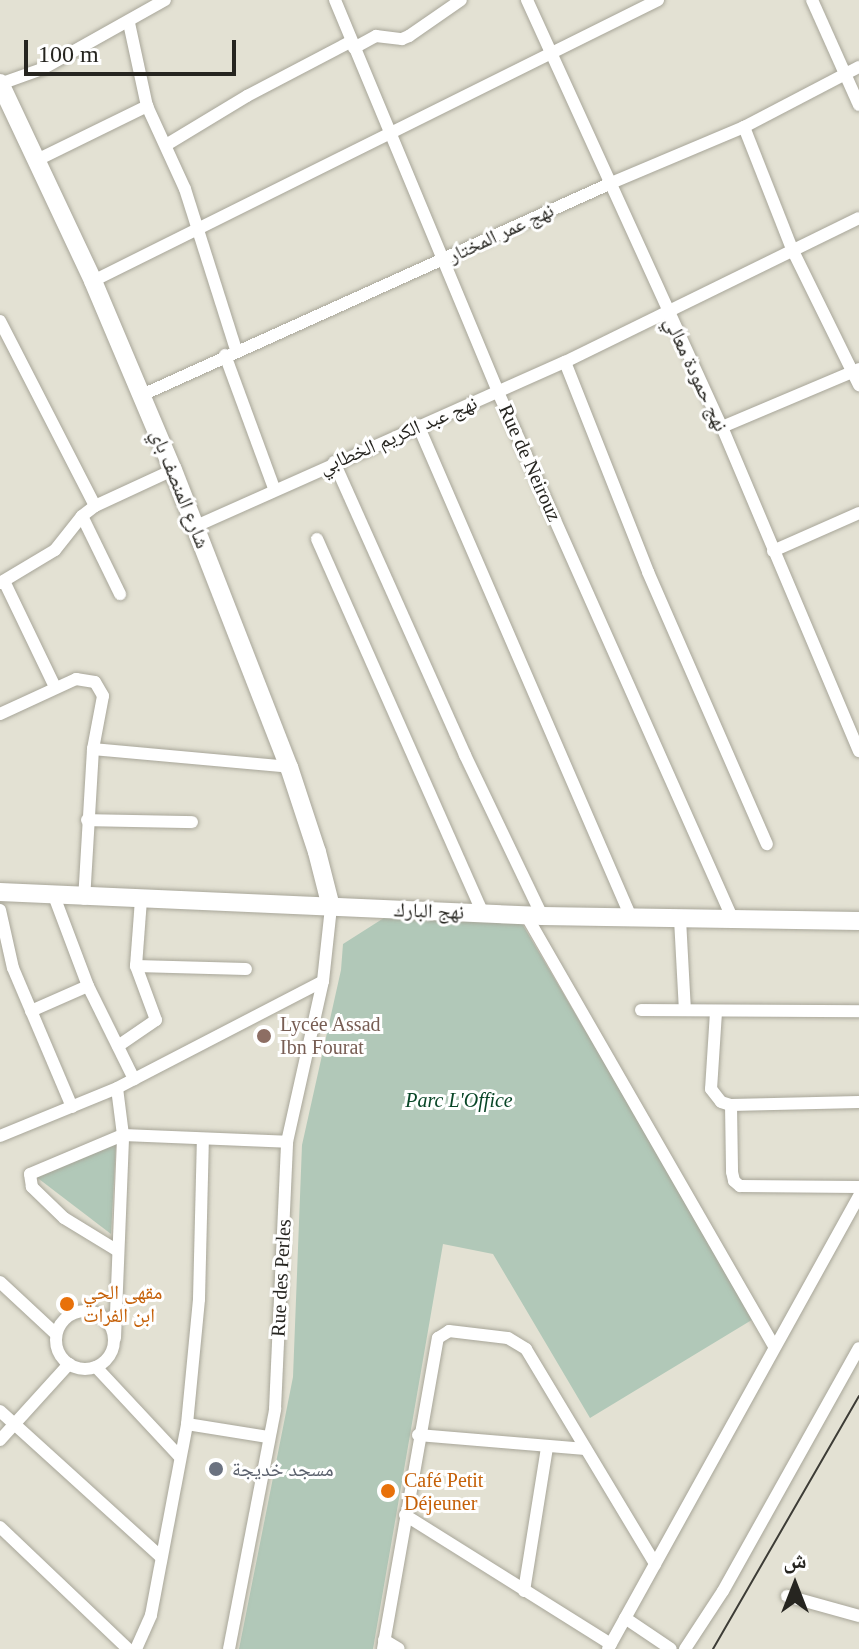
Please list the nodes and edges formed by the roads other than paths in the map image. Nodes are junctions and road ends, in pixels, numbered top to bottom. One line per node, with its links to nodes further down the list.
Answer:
1 (165, 0): 7 (street)
2 (335, 0): 8 (street, Rue de Neirouz)
3 (461, 0): 8 (street)
4 (527, 0): 9 (street, نهج حمودة معالي)
5 (658, 0): 9 (street)
6 (812, 0): 11 (street)
7 (129, 23): 12 (street); 14 (street)
8 (352, 45): 16 (street, Rue de Neirouz); 17 (street)
9 (552, 55): 16 (street); 19 (street, نهج حمودة معالي)
10 (859, 67): 11 (street, نهج عمر المختار)
11 (846, 76): 13 (street); 15 (street, نهج عمر المختار)
12 (0, 83): 18 (street, شارع المنصف باي)
13 (859, 105)
14 (147, 106): 17 (street); 18 (street)
15 (744, 127): 19 (street, نهج عمر المختار); 22 (street)
16 (390, 133): 21 (street); 23 (street, Rue de Neirouz)
17 (166, 145): 21 (street)
18 (37, 160): 24 (street, شارع المنصف باي)
19 (609, 184): 23 (street, نهج عمر المختار); 25 (street, نهج حمودة معالي)
20 (859, 218): 22 (street, نهج عبد الكريم الخطابي)
21 (196, 228): 24 (street); 27 (street)
22 (792, 249): 25 (street, نهج عبد الكريم الخطابي); 29 (street)
23 (442, 261): 27 (street, نهج عمر المختار); 31 (street, Rue de Neirouz)
24 (93, 281): 32 (street, شارع المنصف باي)
25 (668, 313): 28 (street, نهج عبد الكريم الخطابي); 34 (street, نهج حمودة معالي)
26 (0, 321): 38 (street)
27 (231, 353): 32 (street, نهج عمر المختار); 37 (street)
28 (565, 362): 31 (street, نهج عبد الكريم الخطابي); 53 (street)
29 (856, 371): 30 (street); 34 (street)
30 (859, 385)
31 (498, 392): 33 (street, نهج عبد الكريم الخطابي); 65 (street, Rue de Neirouz)
32 (142, 395): 36 (street, شارع المنصف باي)
33 (418, 425): 35 (street, نهج عبد الكريم الخطابي); 62 (street)
34 (722, 427): 43 (street, نهج حمودة معالي)
35 (334, 462): 37 (street, نهج عبد الكريم الخطابي); 61 (street)
36 (173, 470): 38 (street); 41 (street, شارع المنصف باي)
37 (274, 488): 41 (street, نهج عبد الكريم الخطابي)
38 (95, 506): 40 (street)
39 (859, 513): 43 (street)
40 (82, 516): 44 (street); 45 (street)
41 (196, 526): 50 (street, شارع المنصف باي)
42 (317, 539): 60 (street)
43 (773, 551): 49 (street, نهج حمودة معالي)
44 (2, 582): 46 (street)
45 (120, 594)
46 (55, 687): 47 (street); 48 (street)
47 (0, 714)
48 (93, 749): 50 (street); 51 (street)
49 (859, 751)
50 (289, 767): 58 (street, شارع المنصف باي)
51 (87, 820): 52 (street); 56 (street)
52 (192, 822)
53 (767, 844)
54 (0, 892): 55 (street, نهج البارك)
55 (54, 896): 56 (street, نهج البارك); 69 (street)
56 (84, 899): 57 (street, نهج البارك)
57 (141, 900): 58 (street, نهج البارك); 66 (street)
58 (331, 907): 60 (street, نهج البارك); 68 (street, Rue des Perles)
59 (0, 910): 72 (street)
60 (483, 913): 61 (street, نهج البارك)
61 (534, 915): 62 (street, نهج البارك); 91 (street)
62 (630, 915): 63 (street, نهج البارك)
63 (680, 919): 65 (street, نهج البارك); 71 (street)
64 (859, 921): 65 (street, نهج البارك)
65 (734, 922)
66 (136, 966): 67 (street); 75 (street)
67 (246, 969)
68 (323, 981): 76 (street); 84 (street, Rue des Perles)
69 (88, 986): 72 (street); 75 (street)
70 (641, 1010): 71 (street)
71 (685, 1010): 74 (street)
72 (31, 1011): 80 (street)
73 (859, 1011): 74 (street)
74 (716, 1012): 79 (street)
75 (118, 1046): 76 (street)
76 (134, 1079): 77 (street)
77 (117, 1088): 80 (street); 81 (street)
78 (859, 1102): 79 (street)
79 (731, 1105): 85 (street)
80 (72, 1107): 82 (street)
81 (123, 1135): 83 (street); 87 (street); 87 (street)
82 (0, 1136)
83 (203, 1139): 84 (street); 96 (street)
84 (287, 1142): 99 (street, Rue des Perles)
85 (859, 1187)
86 (859, 1196): 91 (street)
87 (118, 1251): 90 (street)
88 (0, 1282): 89 (street)
89 (56, 1334): 90 (street); 93 (street)
90 (115, 1338): 94 (street)
91 (774, 1346): 107 (street)
92 (859, 1348): 119 (street)
93 (69, 1364): 94 (street); 97 (street)
94 (96, 1367): 103 (street)
95 (0, 1411): 97 (street)
96 (187, 1424): 99 (street); 103 (street)
97 (15, 1425): 100 (street); 106 (street)
98 (418, 1435): 101 (street); 102 (street); 104 (street)
99 (268, 1437): 116 (street, Rue des Perles)
100 (0, 1440)
101 (547, 1448): 102 (street); 108 (street)
102 (585, 1449): 107 (street)
103 (180, 1457): 106 (street)
104 (405, 1515): 108 (street); 112 (street)
105 (0, 1527): 114 (street)
106 (161, 1557): 115 (street)
107 (655, 1564): 111 (street)
108 (524, 1591): 113 (street)
109 (787, 1596): 110 (street)
110 (859, 1616)
111 (625, 1618): 113 (street); 118 (street)
112 (383, 1644): 117 (street)
113 (610, 1646)
114 (128, 1649)
115 (136, 1649)
116 (229, 1649)
117 (399, 1649)
118 (671, 1649)
119 (685, 1649)

